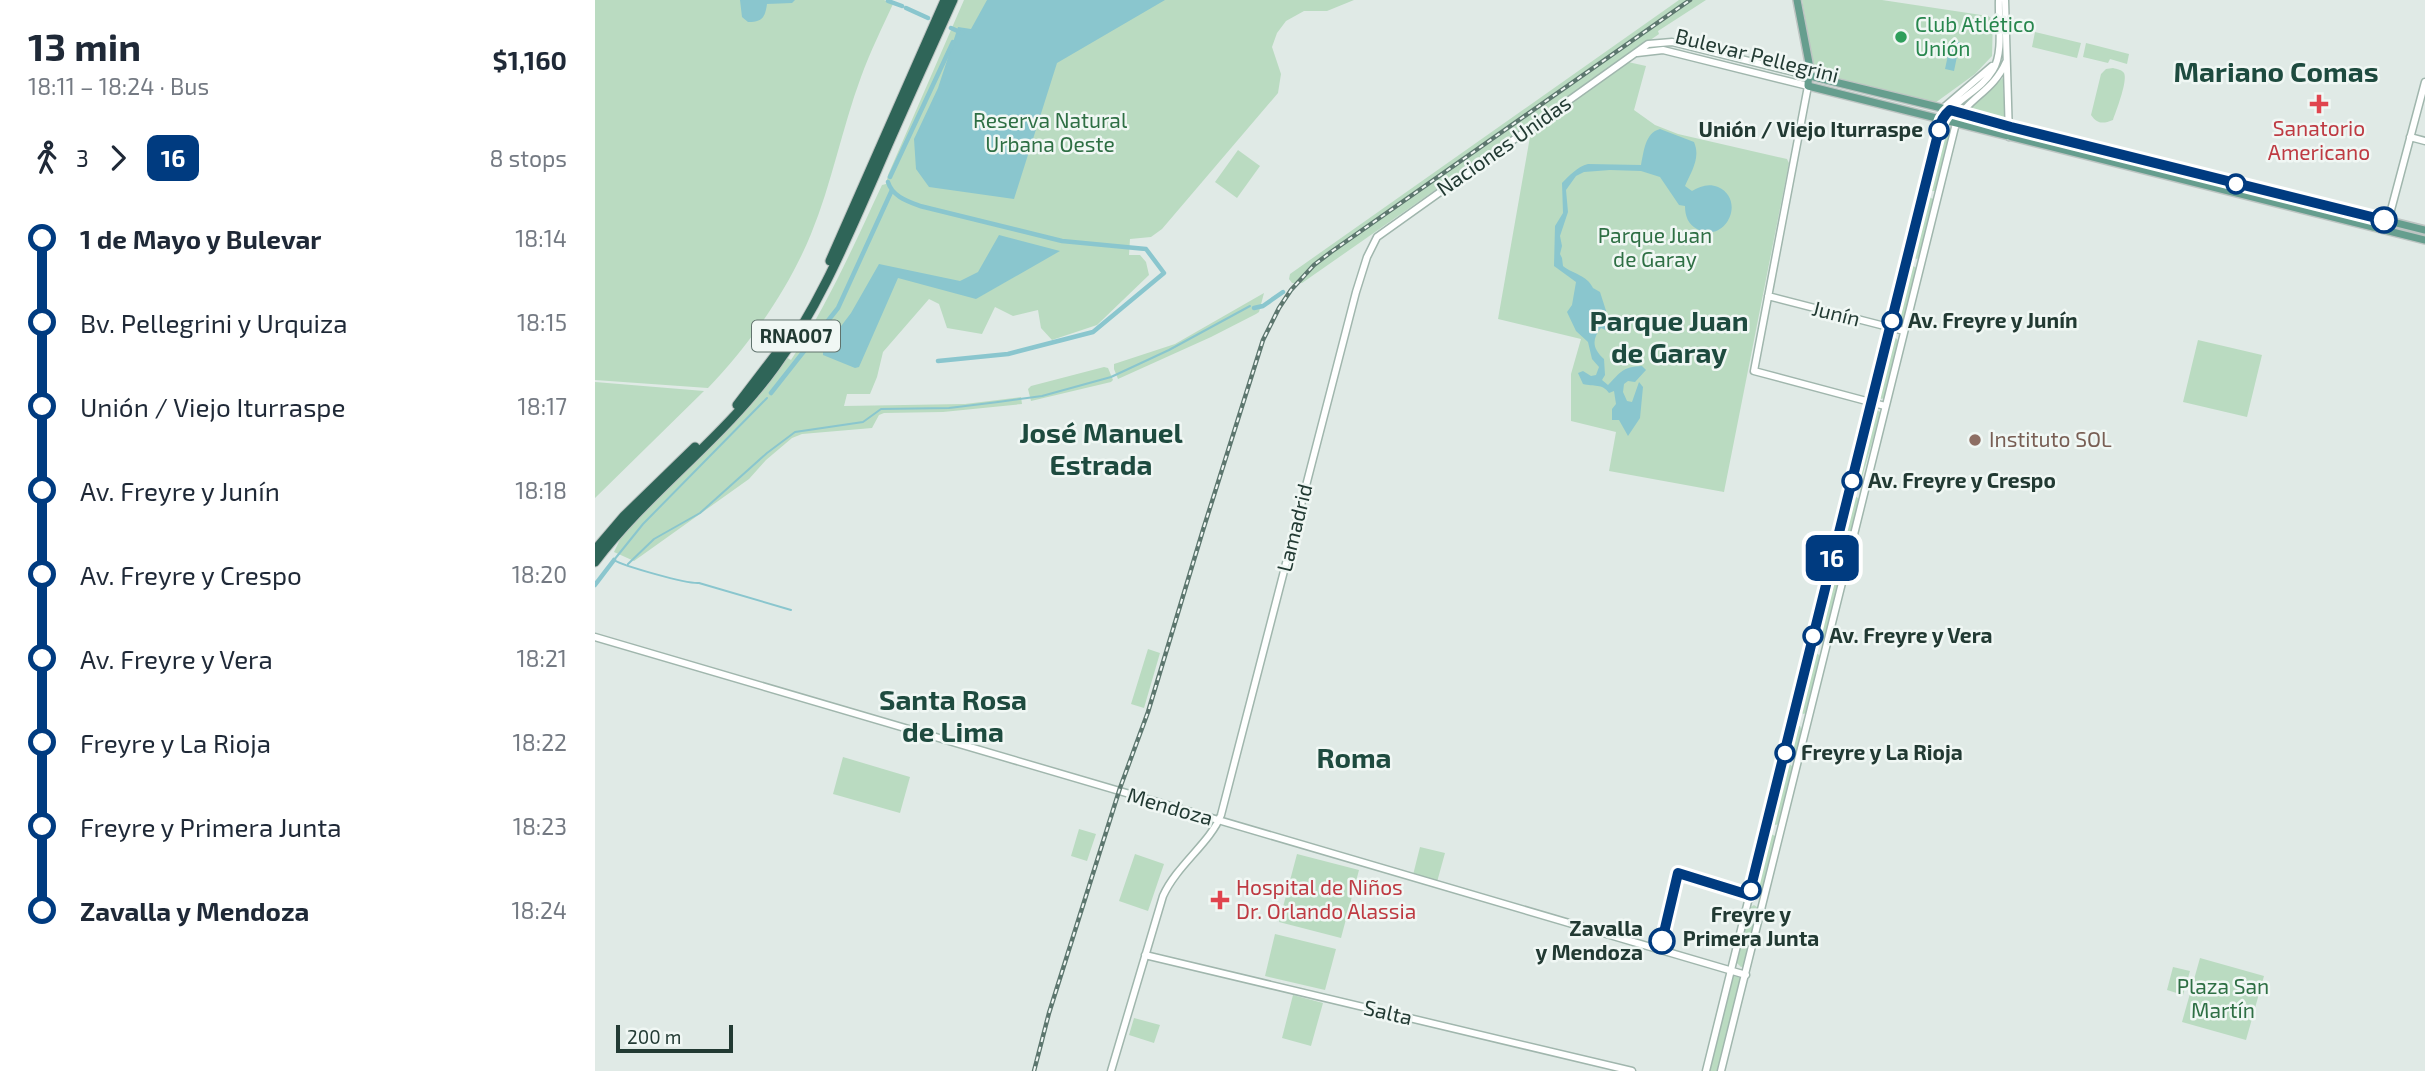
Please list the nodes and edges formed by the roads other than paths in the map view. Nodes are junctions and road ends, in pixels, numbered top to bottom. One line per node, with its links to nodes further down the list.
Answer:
1 (943, 0): 9 (highway)
2 (955, 0): 9 (highway, RNA007)
3 (1797, 0): 11 (main road)
4 (1999, 0): 16 (street)
5 (2005, 0): 10 (street)
6 (1683, 45): 7 (street); 8 (street, Bulevar Pellegrini); 11 (street, Bulevar Pellegrini)
7 (1681, 54): 8 (street, Bulevar Pellegrini); 13 (street, Bulevar Pellegrini)
8 (1632, 55): 27 (street, Naciones Unidas)
9 (921, 60): 34 (highway, RNA007); 35 (highway, RNA007)
10 (2006, 62): 17 (street); 20 (street)
11 (1810, 76): 13 (main road); 14 (main road, Bulevar Pellegrini)
12 (2425, 82): 22 (street)
13 (1808, 86): 15 (main road, Bulevar Pellegrini); 29 (street)
14 (1894, 97): 15 (main road); 16 (main road, Bulevar Pellegrini)
15 (1890, 108): 18 (main road, Bulevar Pellegrini)
16 (1947, 109): 17 (main road, Bulevar Pellegrini); 18 (street)
17 (1960, 114): 19 (street); 20 (main road, Bulevar Pellegrini)
18 (1941, 120): 19 (main road, Bulevar Pellegrini); 30 (street)
19 (1956, 122): 21 (main road, Bulevar Pellegrini); 31 (street)
20 (2011, 127): 21 (street); 24 (main road, Bulevar Pellegrini)
21 (2009, 137): 26 (main road, Bulevar Pellegrini)
22 (2410, 137): 23 (street); 24 (street)
23 (2425, 141)
24 (2388, 221): 25 (main road, Bulevar Pellegrini); 26 (street)
25 (2425, 230)
26 (2385, 231): 28 (main road, Bulevar Pellegrini)
27 (1377, 237): 39 (street, Lamadrid)
28 (2425, 240)
29 (1768, 296): 30 (street, Junín); 32 (street)
30 (1891, 327): 31 (street, Junín); 32 (street)
31 (1904, 331): 33 (street)
32 (1871, 403): 33 (street); 41 (street)
33 (1885, 406): 42 (street)
34 (620, 531): 36 (highway, RNA007); 37 (street)
35 (595, 550)
36 (595, 562)
37 (595, 568)
38 (597, 639): 39 (street, Mendoza)
39 (1219, 821): 40 (street); 41 (street, Mendoza)
40 (1145, 955): 43 (street); 44 (street, Salta)
41 (1731, 970): 42 (street, Mendoza); 45 (street)
42 (1746, 975): 46 (street)
43 (1111, 1071)
44 (1632, 1071)
45 (1706, 1071)
46 (1721, 1071)

